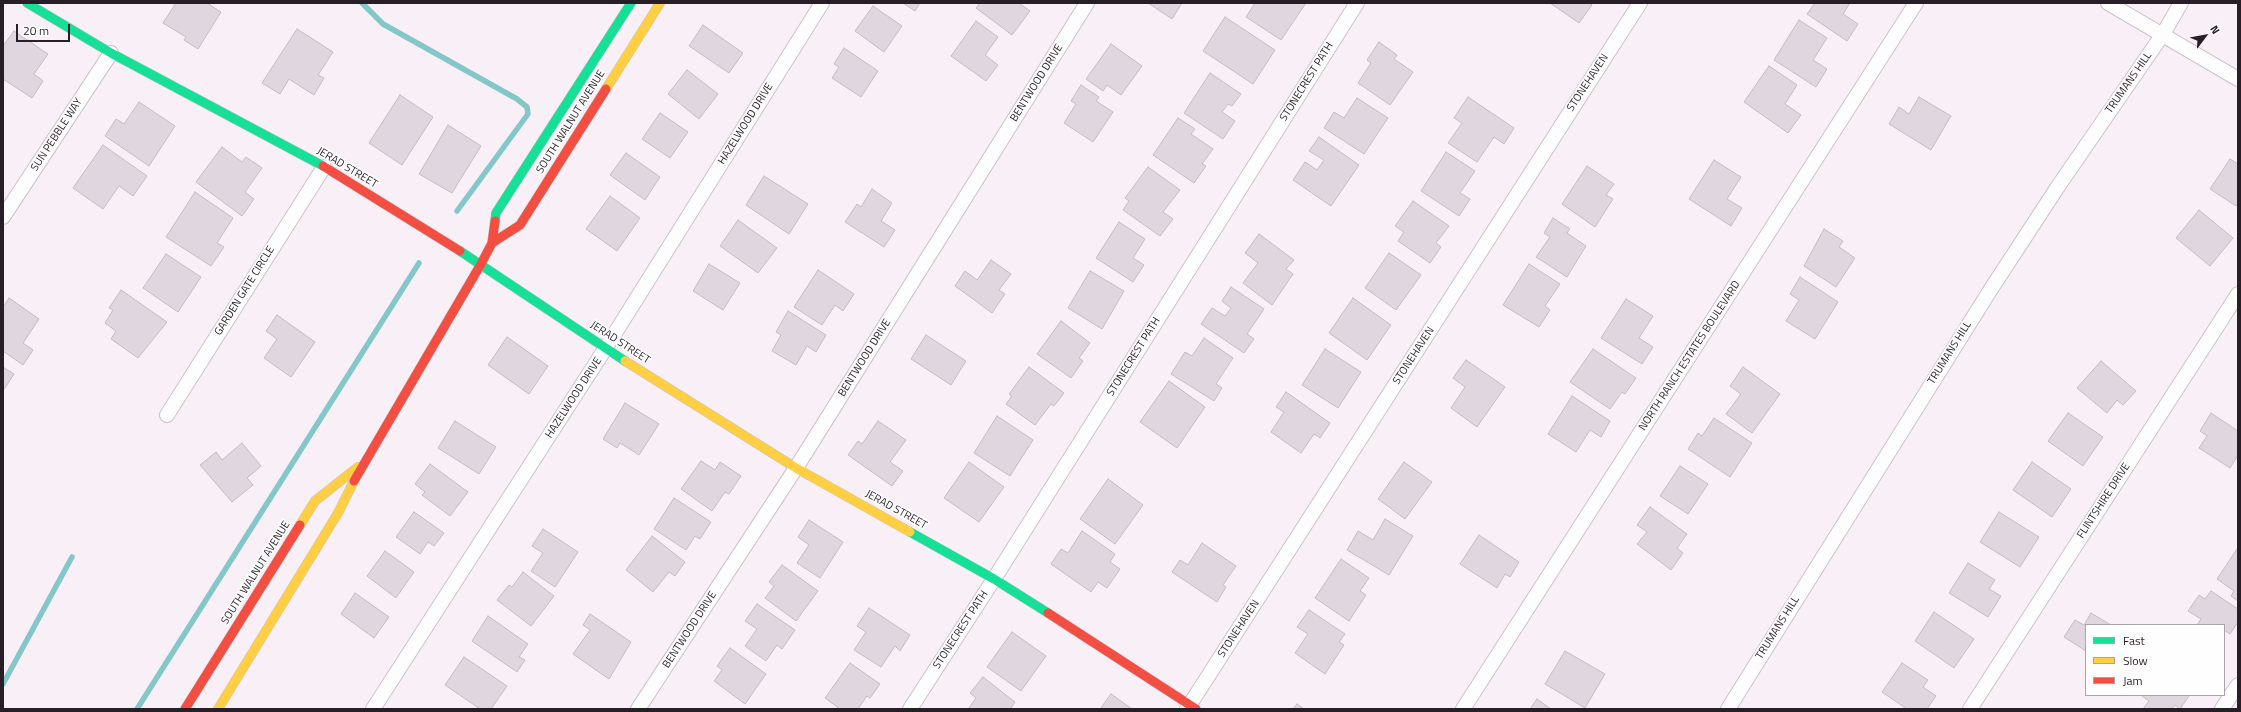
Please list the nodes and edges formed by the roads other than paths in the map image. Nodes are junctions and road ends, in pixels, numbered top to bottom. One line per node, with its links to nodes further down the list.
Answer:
1 (28, 3): 12 (street, JERAD STREET)
2 (631, 3): 16 (street, SOUTH WALNUT AVENUE)
3 (660, 3): 16 (street, SOUTH WALNUT AVENUE)
4 (822, 3): 19 (street, HAZELWOOD DRIVE)
5 (1087, 3): 22 (street, BENTWOOD DRIVE)
6 (1357, 3): 23 (street, STONECREST PATH)
7 (1640, 3): 25 (street, STONEHAVEN)
8 (1916, 3): 31 (street, NORTH RANCH ESTATES BOULEVARD)
9 (2108, 3): 11 (street)
10 (2181, 3): 11 (street, TRUMANS HILL)
11 (2163, 34): 13 (street); 32 (street, TRUMANS HILL)
12 (111, 53): 14 (street, JERAD STREET); 15 (street, SUN PEBBLE WAY)
13 (2238, 79)
14 (324, 167): 17 (street, JERAD STREET); 20 (street, GARDEN GATE CIRCLE)
15 (3, 217)
16 (492, 243): 17 (street, SOUTH WALNUT AVENUE)
17 (480, 264): 19 (street, JERAD STREET); 21 (street, SOUTH WALNUT AVENUE)
18 (2238, 294): 33 (street, FLINTSHIRE DRIVE)
19 (605, 349): 22 (street, JERAD STREET); 28 (street, HAZELWOOD DRIVE)
20 (167, 415)
21 (362, 464): 26 (street, SOUTH WALNUT AVENUE); 27 (street, SOUTH WALNUT AVENUE)
22 (796, 468): 23 (street, JERAD STREET); 29 (street, BENTWOOD DRIVE)
23 (994, 579): 25 (street, JERAD STREET); 30 (street, STONECREST PATH)
24 (2238, 685): 34 (street)
25 (1191, 708)
26 (185, 709)
27 (218, 709)
28 (372, 709)
29 (638, 709)
30 (910, 709)
31 (1464, 709)
32 (1728, 709)
33 (1970, 709)
34 (2222, 709)

